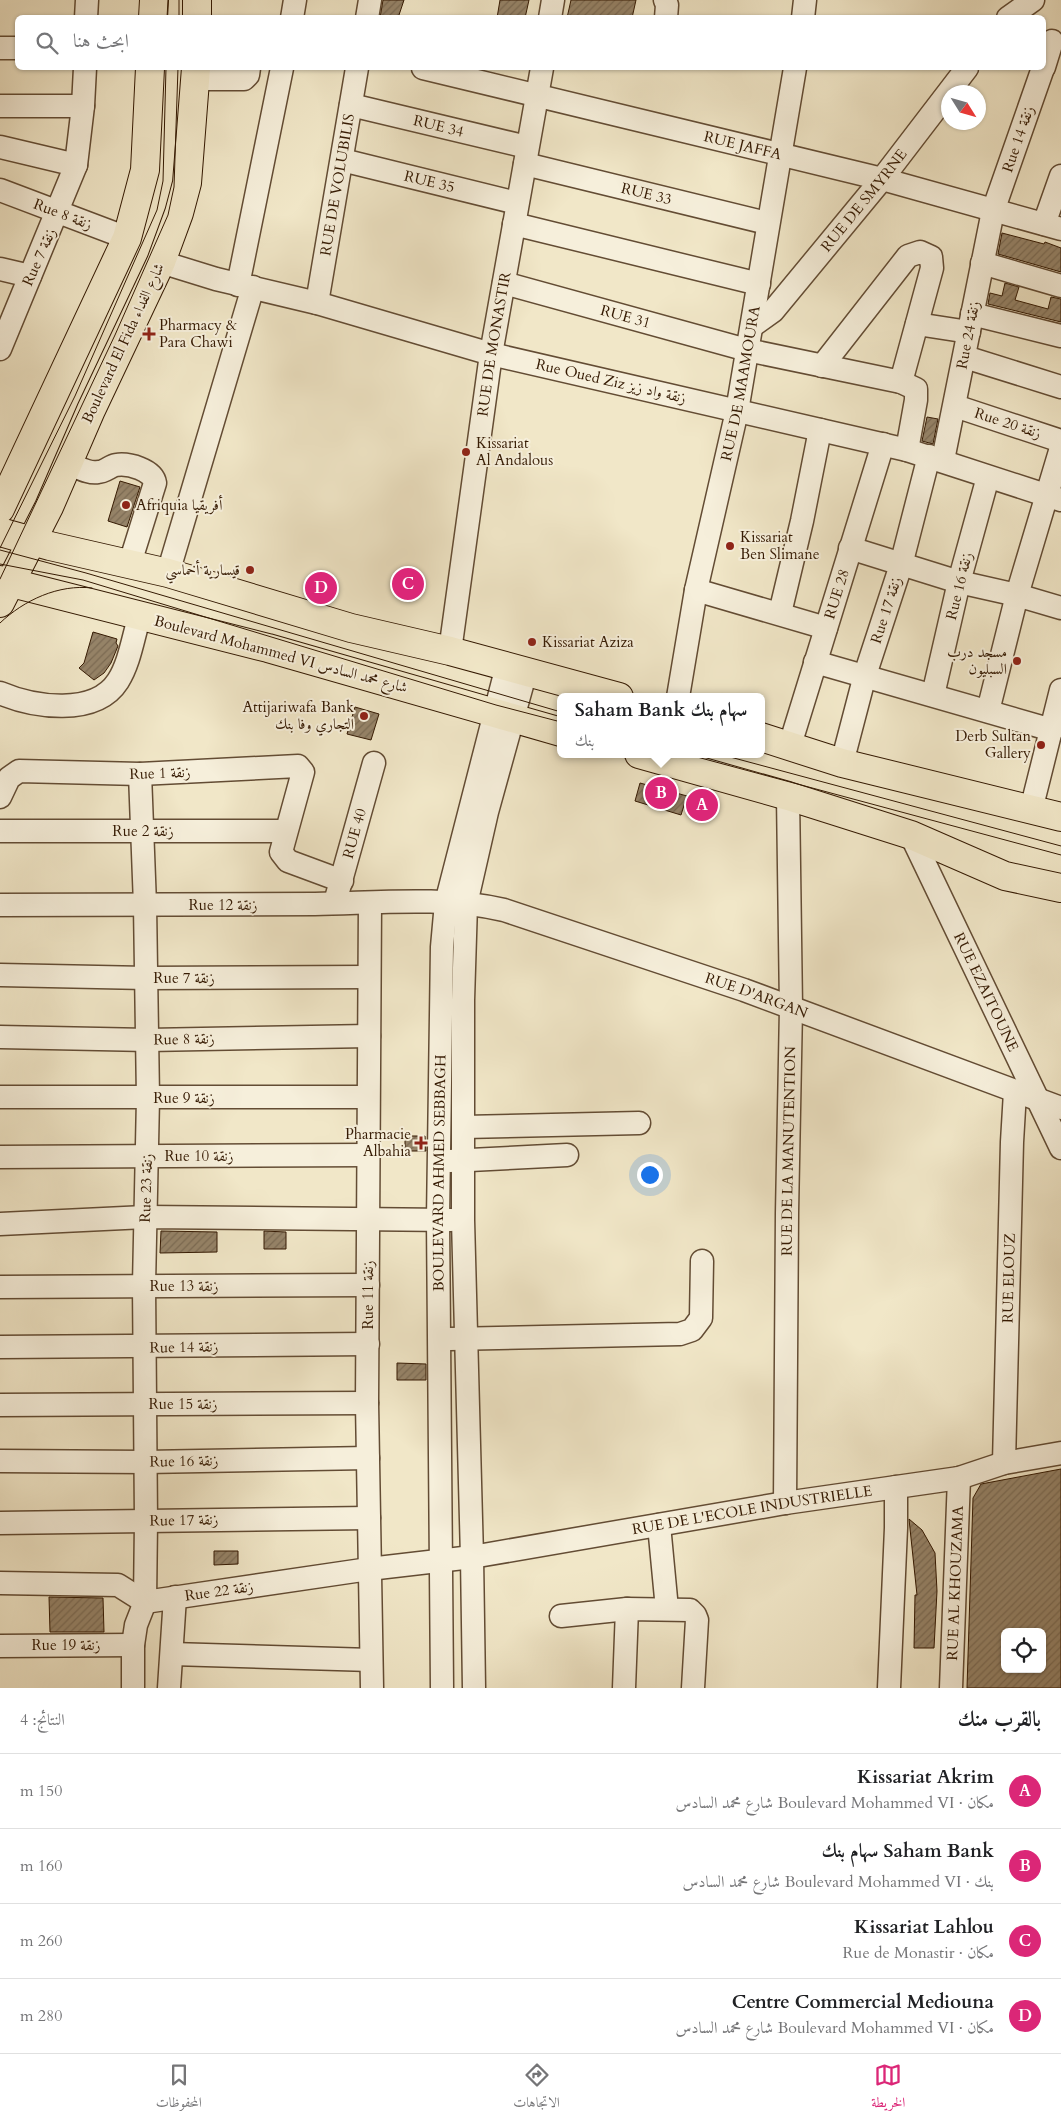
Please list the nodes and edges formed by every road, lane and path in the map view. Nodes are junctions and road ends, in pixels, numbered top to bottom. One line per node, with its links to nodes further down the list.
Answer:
1 (86, 0): 9 (street)
2 (154, 0): 10 (main road)
3 (197, 0): 11 (main road)
4 (295, 0): 12 (street)
5 (370, 0): 13 (street)
6 (553, 0): 14 (street)
7 (665, 0): 15 (street)
8 (805, 0): 16 (street)
9 (86, 15)
10 (153, 15)
11 (197, 15)
12 (292, 15)
13 (368, 15)
14 (550, 15)
15 (666, 15)
16 (803, 15)
17 (1052, 41): 20 (street, Rue 14 زنقة)
18 (0, 48): 19 (street)
19 (15, 48)
20 (1046, 58)
21 (85, 70): 35 (street)
22 (150, 70): 49 (main road)
23 (249, 70): 31 (street)
24 (282, 70): 56 (street)
25 (357, 70): 33 (street, RUE DE VOLUBILIS)
26 (431, 70): 32 (street, RUE JAFFA)
27 (542, 70): 32 (street, RUE DE MONASTIR)
28 (795, 70): 38 (street, RUE DE MAAMOURA)
29 (965, 70): 42 (street, RUE DE SMYRNE)
30 (1042, 70): 44 (street, Rue 14 زنقة)
31 (196, 73): 50 (main road, Boulevard El Fida شارع الفداء)
32 (538, 96): 37 (street, RUE DE MONASTIR); 38 (street, RUE JAFFA)
33 (351, 105): 37 (street, RUE 34); 39 (street, RUE DE VOLUBILIS)
34 (0, 106): 35 (street)
35 (83, 106): 40 (street)
36 (0, 147): 40 (street)
37 (526, 156): 46 (street, RUE DE MONASTIR); 47 (street, RUE 33)
38 (780, 156): 42 (street, RUE JAFFA); 47 (street, RUE DE MAAMOURA)
39 (342, 160): 46 (street, RUE 35); 58 (street, RUE DE VOLUBILIS)
40 (76, 165): 45 (street, Rue 7 زنقة)
41 (1061, 176): 48 (street)
42 (882, 179): 44 (street, RUE JAFFA); 61 (street, RUE DE SMYRNE)
43 (0, 190): 45 (street, Rue 8 زنقة)
44 (994, 210): 48 (street, RUE JAFFA); 51 (street, Rue 24 زنقة)
45 (58, 212): 49 (street, Rue 8 زنقة); 53 (street, Rue 7 زنقة)
46 (516, 214): 54 (street, RUE DE MONASTIR); 55 (street, RUE 35)
47 (767, 223): 55 (street, RUE DE MAAMOURA)
48 (1052, 226)
49 (127, 238): 81 (main road)
50 (161, 262): 56 (street, Rue Oued Ziz زنقة واد زيز); 78 (main road, Boulevard El Fida شارع الفداء)
51 (982, 263): 57 (street); 59 (street, Rue 24 زنقة)
52 (0, 269): 53 (street)
53 (30, 276): 62 (street, Rue 7 زنقة)
54 (504, 283): 64 (street, RUE 31); 65 (street, RUE DE MONASTIR)
55 (759, 284): 61 (street, RUE DE MAAMOURA)
56 (246, 286): 58 (street, Rue Oued Ziz زنقة واد زيز); 87 (street)
57 (1061, 286)
58 (317, 303): 65 (street, Rue Oued Ziz زنقة واد زيز)
59 (970, 323): 60 (street); 63 (street); 66 (street, Rue 24 زنقة)
60 (917, 324): 67 (street); 68 (street)
61 (752, 326): 64 (street, RUE DE MAAMOURA)
62 (3, 336)
63 (1061, 336)
64 (747, 350): 67 (street, RUE 31); 71 (street, RUE DE MAAMOURA)
65 (491, 354): 71 (street, Rue Oued Ziz زنقة واد زيز); 96 (street, RUE DE MONASTIR)
66 (964, 357): 69 (street); 70 (street, Rue 24 زنقة)
67 (822, 366): 68 (street, RUE 31)
68 (908, 386): 76 (street)
69 (1061, 387)
70 (955, 406): 73 (street, Rue 20 زنقة); 77 (street, Rue 24 زنقة)
71 (737, 411): 72 (street, Rue Oued Ziz زنقة واد زيز); 90 (street, RUE DE MAAMOURA)
72 (820, 430): 74 (street, Rue Oued Ziz زنقة واد زيز); 93 (street)
73 (1061, 441)
74 (883, 444): 76 (street, Rue Oued Ziz زنقة واد زيز); 84 (street, RUE 28)
75 (1061, 448): 80 (street)
76 (907, 450): 77 (street, Rue Oued Ziz زنقة واد زيز)
77 (936, 458): 79 (street, Rue Oued Ziz زنقة واد زيز); 86 (street, Rue 17 زنقة)
78 (69, 464): 83 (main road, Boulevard El Fida شارع الفداء); 85 (street)
79 (988, 477): 80 (street, Rue Oued Ziz زنقة واد زيز); 88 (street, Rue 16 زنقة)
80 (1054, 498): 91 (street)
81 (0, 509)
82 (0, 532): 83 (main road)
83 (31, 542): 85 (main road); 89 (main road, Boulevard El Fida شارع الفداء)
84 (850, 548): 86 (street); 95 (street, RUE 28)
85 (130, 563): 87 (main road)
86 (901, 565): 88 (street); 99 (street, Rue 17 زنقة)
87 (168, 573): 96 (main road)
88 (959, 582): 91 (street); 104 (street, Rue 16 زنقة)
89 (3, 589): 94 (main road, Boulevard Mohammed VI شارع محمد السادس)
90 (696, 590): 93 (street); 103 (street, RUE DE MAAMOURA)
91 (1017, 595): 92 (street); 105 (street)
92 (1061, 608)
93 (780, 613): 95 (street)
94 (140, 615): 101 (street); 106 (main road, Boulevard Mohammed VI شارع محمد السادس)
95 (826, 628): 97 (street, RUE 28)
96 (450, 651): 98 (main road)
97 (815, 662): 99 (street); 110 (street, RUE 28)
98 (516, 668): 102 (main road); 106 (street, BOULEVARD AHMED SEBBAGH)
99 (865, 675): 104 (street); 113 (street, Rue 17 زنقة)
100 (1061, 690): 107 (street)
101 (0, 693)
102 (605, 693)
103 (679, 693)
104 (933, 695): 105 (street)
105 (988, 711): 107 (street)
106 (502, 716): 108 (main road, Boulevard Mohammed VI شارع محمد السادس); 126 (street, BOULEVARD AHMED SEBBAGH)
107 (1052, 730): 117 (street)
108 (557, 731)
109 (765, 738): 110 (main road)
110 (790, 745): 113 (main road)
111 (653, 758): 115 (main road)
112 (374, 763): 123 (street, RUE 40)
113 (842, 763): 117 (main road)
114 (140, 774): 116 (street, Rue 1 زنقة); 119 (street, Rue 23 زنقة); 121 (street, Rue 1 زنقة)
115 (788, 796): 122 (main road); 133 (street, RUE DE LA MANUTENTION)
116 (0, 797)
117 (1031, 810): 118 (main road)
118 (1061, 817)
119 (143, 830): 120 (street, Rue 2 زنقة); 121 (street, Rue 2 زنقة); 129 (street, Rue 23 زنقة)
120 (0, 831)
121 (286, 831): 123 (street)
122 (911, 835): 124 (main road); 141 (street, RUE EZAITOUNE)
123 (342, 880): 127 (street, RUE 40)
124 (1061, 888)
125 (370, 903): 126 (street, Rue 12 زنقة); 127 (street, Rue 12 زنقة); 131 (street, Rue 11 زنقة)
126 (456, 903): 133 (street, RUE D'ARGAN); 144 (street, BOULEVARD AHMED SEBBAGH); 150 (street, BOULEVARD AHMED SEBBAGH)
127 (334, 904): 129 (street, Rue 12 زنقة)
128 (0, 905): 129 (street, Rue 12 زنقة)
129 (145, 905): 132 (street, Rue 23 زنقة)
130 (0, 975): 132 (street, Rue 7 زنقة)
131 (369, 977): 132 (street, Rue 7 زنقة); 134 (street, Rue 11 زنقة)
132 (146, 978): 136 (street, Rue 23 زنقة)
133 (791, 1008): 137 (street, RUE D'ARGAN); 176 (street, RUE DE LA MANUTENTION)
134 (369, 1036): 136 (street, Rue 8 زنقة); 140 (street, Rue 11 زنقة)
135 (0, 1037): 136 (street, Rue 8 زنقة)
136 (148, 1040): 139 (street, Rue 23 زنقة)
137 (1015, 1092): 141 (street, RUE D'ARGAN); 173 (street, RUE ELOUZ)
138 (0, 1097): 139 (street, Rue 9 زنقة)
139 (148, 1098): 140 (street, Rue 9 زنقة); 148 (street, Rue 23 زنقة)
140 (368, 1098): 146 (street, Rue 11 زنقة)
141 (1038, 1100): 142 (street, RUE D'ARGAN); 145 (street, RUE EZAITOUNE)
142 (1061, 1108)
143 (639, 1123): 144 (street)
144 (464, 1127): 151 (street, BOULEVARD AHMED SEBBAGH)
145 (1061, 1148)
146 (368, 1155): 148 (street, Rue 10 زنقة); 153 (street, Rue 11 زنقة)
147 (567, 1155): 151 (street)
148 (147, 1156): 149 (street, Rue 10 زنقة); 152 (street, Rue 23 زنقة)
149 (0, 1157)
150 (439, 1161): 151 (street); 154 (street, BOULEVARD AHMED SEBBAGH)
151 (464, 1161): 155 (street, BOULEVARD AHMED SEBBAGH)
152 (145, 1217): 153 (street); 156 (street); 158 (street, Rue 23 زنقة)
153 (368, 1219): 154 (street); 159 (street, Rue 11 زنقة)
154 (438, 1219): 155 (street); 161 (street, BOULEVARD AHMED SEBBAGH)
155 (463, 1220): 162 (street, BOULEVARD AHMED SEBBAGH)
156 (0, 1224)
157 (702, 1261): 162 (street)
158 (144, 1285): 159 (street, Rue 13 زنقة); 160 (street, Rue 13 زنقة); 165 (street, Rue 23 زنقة)
159 (368, 1285): 163 (street, Rue 11 زنقة)
160 (0, 1287)
161 (440, 1340): 162 (street); 182 (street, BOULEVARD AHMED SEBBAGH)
162 (465, 1340): 181 (street, BOULEVARD AHMED SEBBAGH)
163 (368, 1344): 165 (street, Rue 14 زنقة); 166 (street, Rue 11 زنقة)
164 (0, 1347): 165 (street, Rue 14 زنقة)
165 (145, 1347): 167 (street, Rue 23 زنقة)
166 (367, 1403): 167 (street, Rue 15 زنقة); 170 (street, Rue 11 زنقة)
167 (145, 1404): 168 (street, Rue 15 زنقة); 172 (street, Rue 23 زنقة)
168 (0, 1405)
169 (1061, 1452): 173 (street, RUE DE L'ECOLE INDUSTRIELLE)
170 (368, 1458): 172 (street, Rue 16 زنقة); 177 (street, Rue 11 زنقة)
171 (0, 1461): 172 (street, Rue 16 زنقة)
172 (146, 1462): 178 (street, Rue 23 زنقة)
173 (1004, 1463): 174 (street, RUE DE L'ECOLE INDUSTRIELLE)
174 (960, 1478): 175 (street, RUE DE L'ECOLE INDUSTRIELLE); 202 (street, RUE AL KHOUZAMA)
175 (896, 1487): 176 (street, RUE DE L'ECOLE INDUSTRIELLE); 201 (street)
176 (786, 1504): 180 (street, RUE DE L'ECOLE INDUSTRIELLE)
177 (369, 1518): 178 (street, Rue 17 زنقة); 183 (street, Rue 11 زنقة)
178 (146, 1521): 179 (street, Rue 17 زنقة); 186 (street, Rue 23 زنقة)
179 (0, 1523)
180 (659, 1525): 181 (street, RUE DE L'ECOLE INDUSTRIELLE); 188 (street)
181 (472, 1558): 182 (street, RUE DE L'ECOLE INDUSTRIELLE); 198 (street, BOULEVARD AHMED SEBBAGH)
182 (441, 1560): 183 (street, Rue 22 زنقة); 197 (street, BOULEVARD AHMED SEBBAGH)
183 (369, 1569): 185 (street, Rue 22 زنقة); 193 (street, Rue 11 زنقة)
184 (0, 1583): 186 (street)
185 (175, 1598): 186 (street, Rue 22 زنقة); 192 (street)
186 (145, 1602): 190 (street)
187 (627, 1608): 188 (street); 189 (street); 199 (street)
188 (667, 1609): 200 (street)
189 (561, 1616)
190 (133, 1645): 191 (street, Rue 19 زنقة); 194 (street)
191 (0, 1646)
192 (172, 1654): 193 (street); 195 (street)
193 (371, 1660): 196 (street, Rue 11 زنقة)
194 (133, 1688)
195 (170, 1688)
196 (372, 1688)
197 (442, 1688)
198 (474, 1688)
199 (624, 1688)
200 (694, 1688)
201 (889, 1688)
202 (951, 1688)

